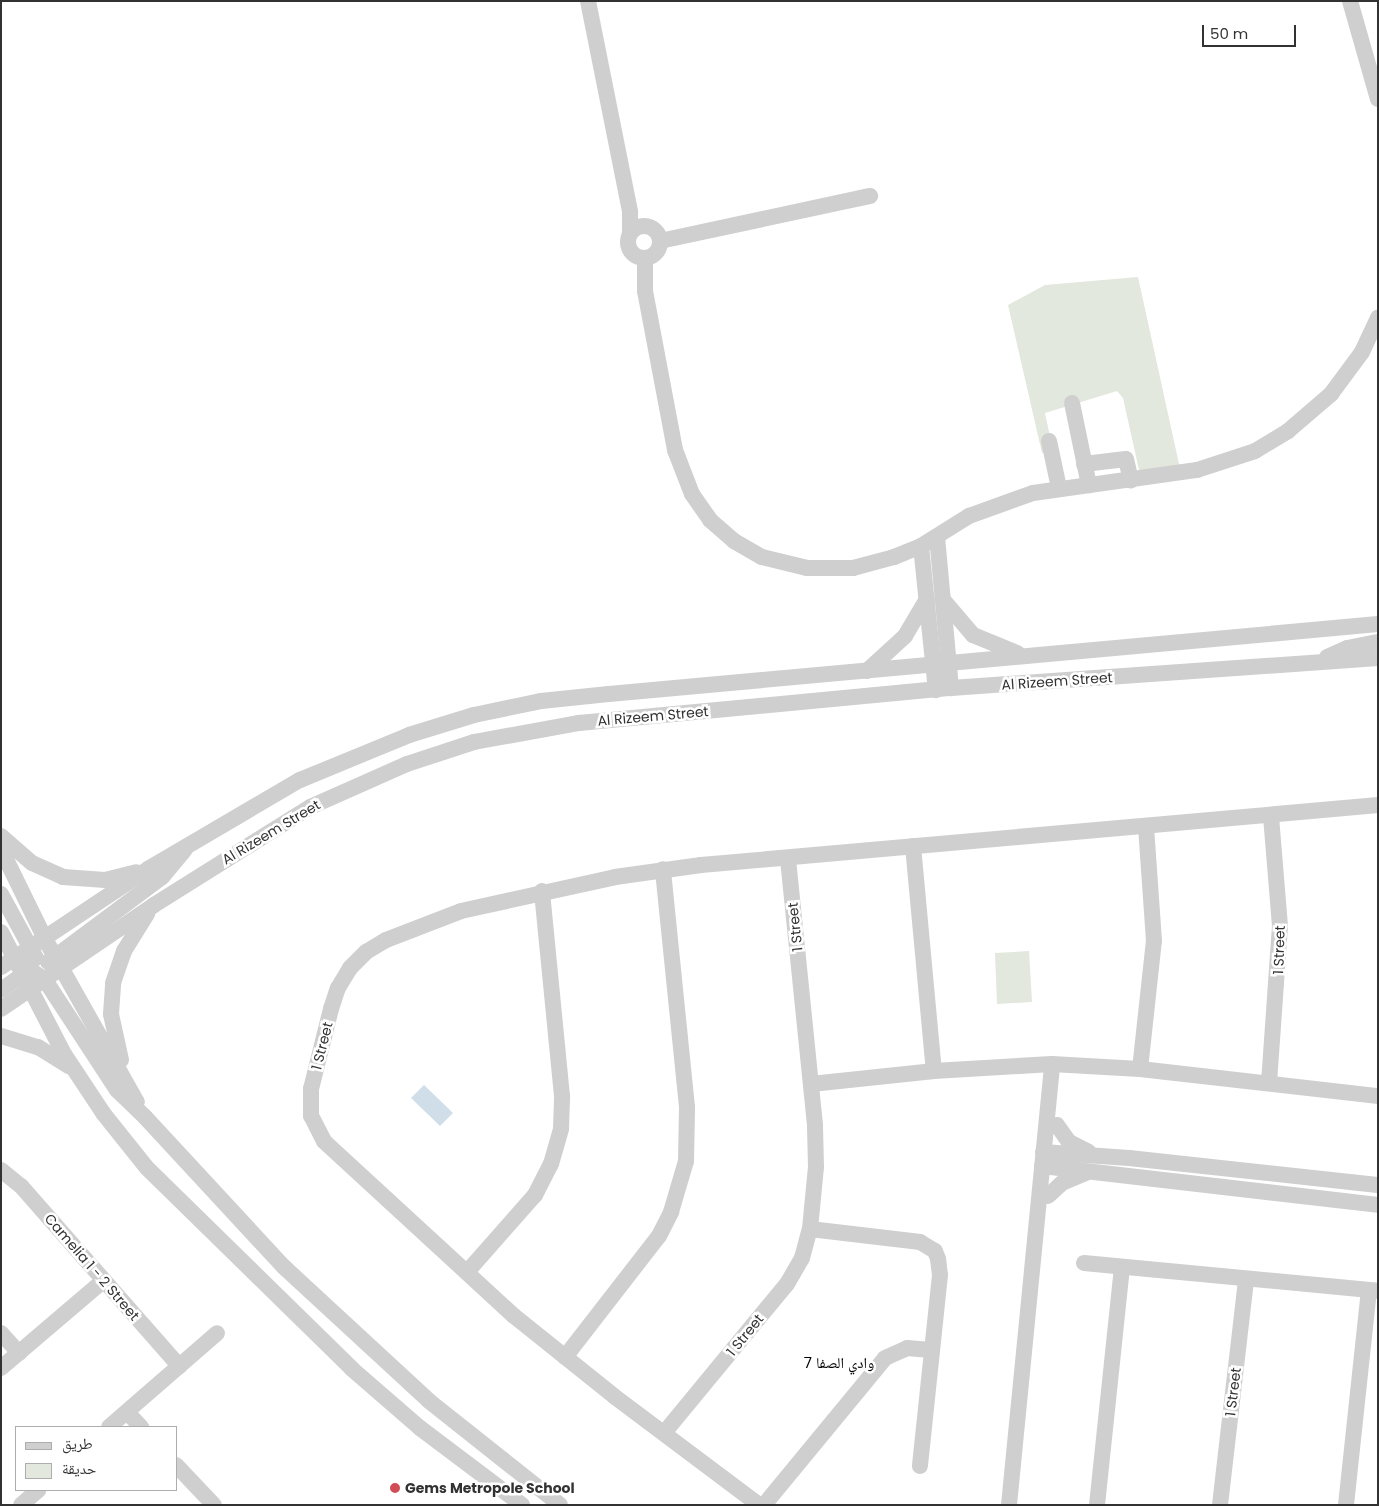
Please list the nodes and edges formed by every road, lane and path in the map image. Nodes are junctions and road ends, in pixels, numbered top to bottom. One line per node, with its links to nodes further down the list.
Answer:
1 (588, 1): 5 (street)
2 (1350, 1): 3 (street)
3 (1378, 99)
4 (870, 196): 8 (street)
5 (629, 204): 6 (street); 7 (street)
6 (646, 226): 7 (street); 8 (street)
7 (630, 233): 9 (street)
8 (660, 241): 9 (street)
9 (645, 258): 18 (street)
10 (1378, 318): 14 (street)
11 (1072, 403): 13 (street)
12 (1049, 441): 16 (street)
13 (1084, 464): 14 (street); 15 (street)
14 (1131, 480): 15 (street)
15 (1089, 485): 16 (street)
16 (1058, 488): 17 (street)
17 (937, 537): 18 (street); 19 (street)
18 (921, 546): 19 (street)
19 (935, 599): 22 (street); 25 (street); 26 (street)
20 (1378, 624): 22 (street, Al Rizeem Street)
21 (1378, 642): 24 (street)
22 (1024, 656): 25 (street, Al Rizeem Street)
23 (1378, 658): 24 (street, Al Rizeem Street)
24 (1316, 662): 27 (street, Al Rizeem Street)
25 (941, 664): 26 (street, Al Rizeem Street); 27 (street)
26 (867, 671): 32 (street, Al Rizeem Street)
27 (944, 689): 40 (street, Al Rizeem Street)
28 (1378, 805): 29 (street, 1 Street)
29 (1271, 817): 30 (street, 1 Street); 52 (street, 1 Street)
30 (1146, 827): 33 (street, 1 Street); 49 (street)
31 (1, 836): 36 (street)
32 (189, 844): 36 (street, Al Rizeem Street); 44 (street)
33 (914, 846): 35 (street, 1 Street); 51 (street)
34 (1, 849): 42 (street)
35 (788, 859): 37 (street, 1 Street); 53 (street, 1 Street)
36 (148, 868): 42 (street, Al Rizeem Street)
37 (663, 870): 38 (street, 1 Street); 76 (street)
38 (542, 891): 67 (street); 67 (street, 1 Street)
39 (1, 894): 44 (street)
40 (154, 905): 44 (street, Al Rizeem Street); 55 (street)
41 (1, 932): 43 (street)
42 (46, 939): 44 (street)
43 (8, 963): 44 (street)
44 (40, 969): 45 (street); 46 (street, Al Rizeem Street); 50 (street); 55 (street)
45 (1, 990)
46 (1, 1008)
47 (1, 1036): 50 (street)
48 (1058, 1064): 49 (street); 51 (street); 56 (street); 58 (street)
49 (1140, 1069): 52 (street)
50 (74, 1070): 88 (street)
51 (934, 1071): 53 (street)
52 (1269, 1083): 54 (street)
53 (810, 1084): 64 (street, 1 Street)
54 (1378, 1096)
55 (145, 1117): 89 (street)
56 (1057, 1125): 57 (street); 58 (street)
57 (1101, 1155): 58 (street); 61 (street)
58 (1048, 1160): 60 (street); 62 (street); 68 (street)
59 (1, 1170): 70 (street, Camelia 1 - 2 Street)
60 (1090, 1173): 62 (street); 63 (street)
61 (1378, 1185)
62 (1048, 1196): 68 (street)
63 (1378, 1205)
64 (810, 1229): 74 (street); 82 (street, 1 Street)
65 (1084, 1263): 66 (street)
66 (1122, 1267): 69 (street); 93 (street)
67 (467, 1272): 76 (street, 1 Street)
68 (1034, 1272): 92 (street)
69 (1246, 1279): 71 (street); 94 (street, 1 Street)
70 (104, 1280): 75 (street); 77 (street, Camelia 1 - 2 Street)
71 (1373, 1291): 95 (street)
72 (1, 1333): 75 (street)
73 (217, 1333): 77 (street)
74 (931, 1350): 83 (street); 91 (street)
75 (19, 1353): 78 (street)
76 (564, 1357): 82 (street, 1 Street)
77 (179, 1366): 79 (street)
78 (1, 1368)
79 (126, 1412): 80 (street); 81 (street)
80 (110, 1426)
81 (140, 1426)
82 (664, 1433): 90 (street, 1 Street)
83 (920, 1466)
84 (178, 1468): 86 (street)
85 (37, 1491): 87 (street)
86 (205, 1502)
87 (21, 1505)
88 (522, 1505)
89 (560, 1505)
90 (759, 1505)
91 (764, 1505)
92 (1009, 1505)
93 (1097, 1505)
94 (1220, 1505)
95 (1346, 1505)

